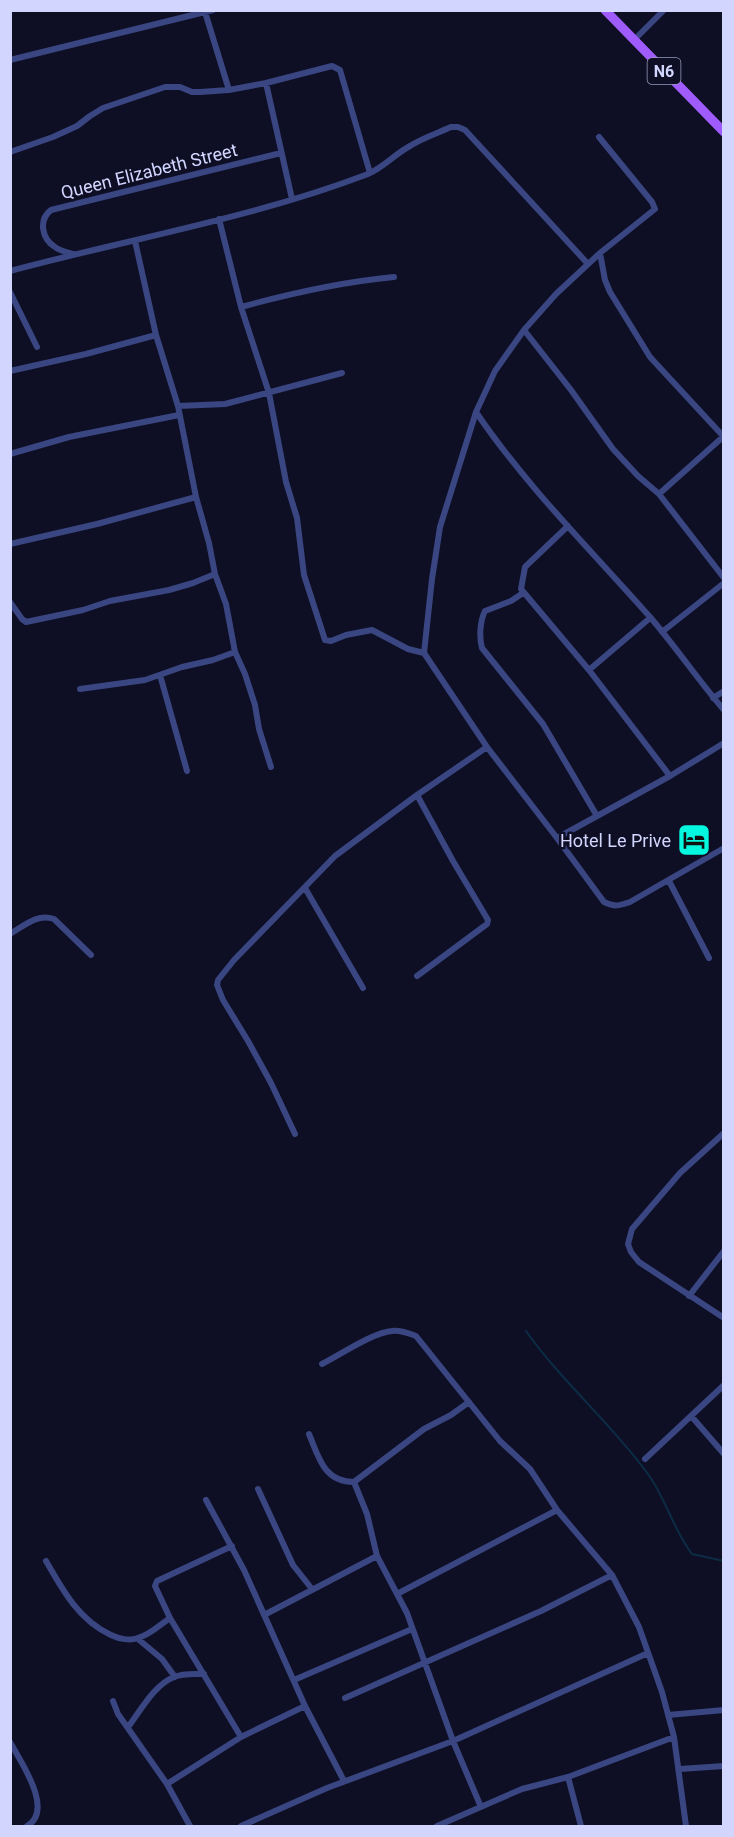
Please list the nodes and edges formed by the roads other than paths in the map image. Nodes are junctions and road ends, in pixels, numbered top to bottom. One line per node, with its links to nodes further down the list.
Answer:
1 (213, 10): 4 (street)
2 (605, 10): 5 (main road, N6)
3 (664, 10): 5 (street)
4 (205, 12): 6 (street); 8 (street)
5 (634, 40): 9 (main road, N6)
6 (10, 60)
7 (266, 83): 8 (street); 12 (street); 13 (street)
8 (229, 90): 11 (street)
9 (723, 132)
10 (599, 137): 17 (street)
11 (10, 152)
12 (281, 153): 14 (street); 18 (street, Queen Elizabeth Street)
13 (370, 173): 14 (street); 19 (street)
14 (292, 199): 15 (street)
15 (219, 219): 16 (street); 23 (street)
16 (135, 241): 18 (street); 25 (street)
17 (600, 253): 19 (street); 33 (street)
18 (74, 254): 20 (street)
19 (588, 264): 24 (street)
20 (10, 271)
21 (394, 277): 23 (street)
22 (10, 292): 26 (street)
23 (241, 307): 29 (street)
24 (524, 330): 31 (street); 35 (street)
25 (156, 335): 27 (street); 30 (street)
26 (37, 347)
27 (10, 371)
28 (342, 373): 29 (street)
29 (269, 393): 30 (street); 47 (street)
30 (178, 406): 32 (street)
31 (476, 412): 37 (street); 47 (street)
32 (180, 415): 34 (street); 36 (street)
33 (723, 436): 35 (street)
34 (10, 454)
35 (658, 494): 40 (street)
36 (196, 497): 38 (street); 39 (street)
37 (568, 526): 42 (street); 44 (street)
38 (10, 544)
39 (215, 574): 43 (street); 46 (street)
40 (723, 578)
41 (723, 583): 45 (street)
42 (523, 593): 48 (street); 60 (street)
43 (10, 602)
44 (650, 618): 45 (street); 48 (street)
45 (662, 632): 52 (street)
46 (235, 652): 49 (street); 56 (street)
47 (424, 653): 55 (street)
48 (589, 670): 58 (street)
49 (160, 675): 50 (street); 57 (street)
50 (80, 689)
51 (723, 691): 52 (street)
52 (713, 698): 53 (street)
53 (723, 710)
54 (723, 743): 58 (street)
55 (487, 747): 59 (street); 61 (street)
56 (271, 767)
57 (187, 771)
58 (670, 776): 60 (street)
59 (417, 795): 64 (street); 68 (street)
60 (597, 816): 61 (street)
61 (557, 838): 63 (street)
62 (723, 848): 63 (street)
63 (669, 881): 67 (street)
64 (305, 888): 69 (street); 71 (street)
65 (10, 934): 66 (street)
66 (91, 955)
67 (709, 958)
68 (417, 976)
69 (363, 988)
70 (723, 1133): 73 (street)
71 (295, 1134)
72 (723, 1251): 73 (street)
73 (689, 1296): 74 (street)
74 (723, 1318)
75 (322, 1364): 77 (street)
76 (723, 1385): 78 (street)
77 (469, 1402): 82 (street); 85 (street)
78 (692, 1417): 80 (street); 81 (street)
79 (309, 1434): 82 (street)
80 (723, 1454)
81 (645, 1459)
82 (354, 1482): 87 (street)
83 (258, 1489): 90 (street)
84 (206, 1500): 86 (street)
85 (557, 1510): 89 (street); 91 (street)
86 (232, 1546): 92 (street); 93 (street)
87 (377, 1556): 90 (street); 91 (street)
88 (46, 1561): 95 (street)
89 (612, 1575): 96 (street); 97 (street)
90 (312, 1589): 92 (street)
91 (397, 1594): 94 (street)
92 (264, 1616): 100 (street)
93 (170, 1618): 95 (street); 98 (street)
94 (412, 1629): 97 (street); 100 (street)
95 (138, 1639): 99 (street)
96 (648, 1653): 105 (street); 109 (street)
97 (425, 1664): 101 (street); 109 (street)
98 (204, 1674): 99 (street); 107 (street)
99 (175, 1677): 106 (street)
100 (294, 1680): 103 (street)
101 (345, 1698)
102 (112, 1701): 106 (street)
103 (305, 1706): 107 (street); 114 (street)
104 (723, 1710): 105 (street)
105 (668, 1715): 108 (street)
106 (128, 1727): 115 (street)
107 (241, 1737): 115 (street)
108 (674, 1737): 112 (street); 113 (street)
109 (453, 1741): 114 (street); 116 (street)
110 (11, 1743): 117 (street)
111 (723, 1766): 112 (street)
112 (680, 1769): 122 (street)
113 (568, 1777): 116 (street); 121 (street)
114 (344, 1781): 119 (street)
115 (167, 1784): 118 (street)
116 (480, 1807): 120 (street)
117 (27, 1827)
118 (190, 1827)
119 (241, 1827)
120 (437, 1827)
121 (581, 1827)
122 (686, 1827)

